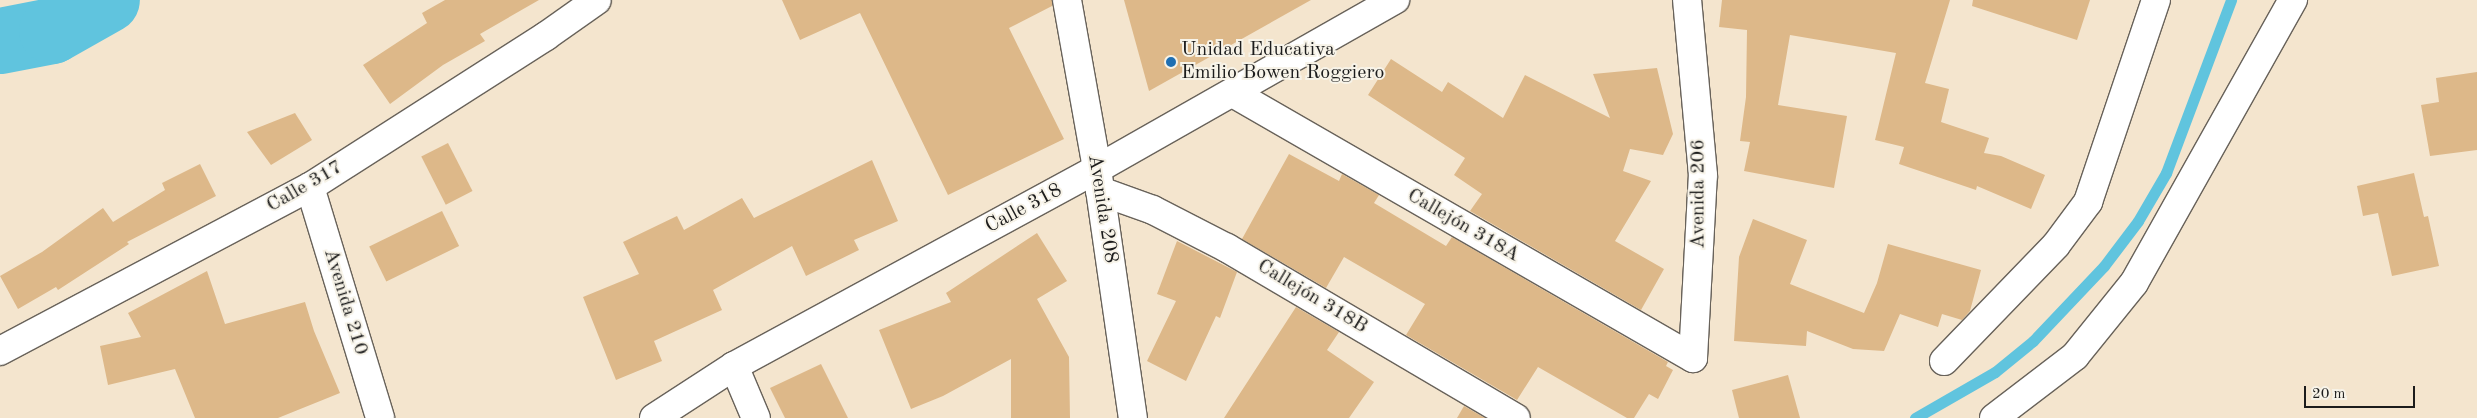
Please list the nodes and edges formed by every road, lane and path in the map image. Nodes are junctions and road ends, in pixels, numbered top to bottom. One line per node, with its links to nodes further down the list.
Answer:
1 (597, 0): 9 (street, Calle 317)
2 (1066, 0): 8 (street, Avenida 208)
3 (1395, 0): 7 (street, Calle 318)
4 (1687, 0): 11 (street, Avenida 206)
5 (2156, 0): 12 (street)
6 (2293, 0): 19 (street)
7 (1233, 93): 8 (street, Calle 318); 11 (street, Callejón 318A)
8 (1099, 180): 13 (street, Calle 318); 17 (street, Avenida 208); 18 (street, Callejón 318B)
9 (310, 187): 10 (street, Calle 317); 14 (street, Avenida 210)
10 (0, 351)
11 (1693, 358)
12 (1944, 361)
13 (734, 366): 15 (street, Calle 318); 16 (street)
14 (380, 418)
15 (654, 418)
16 (756, 418)
17 (1133, 418)
18 (1516, 418)
19 (1994, 418)

